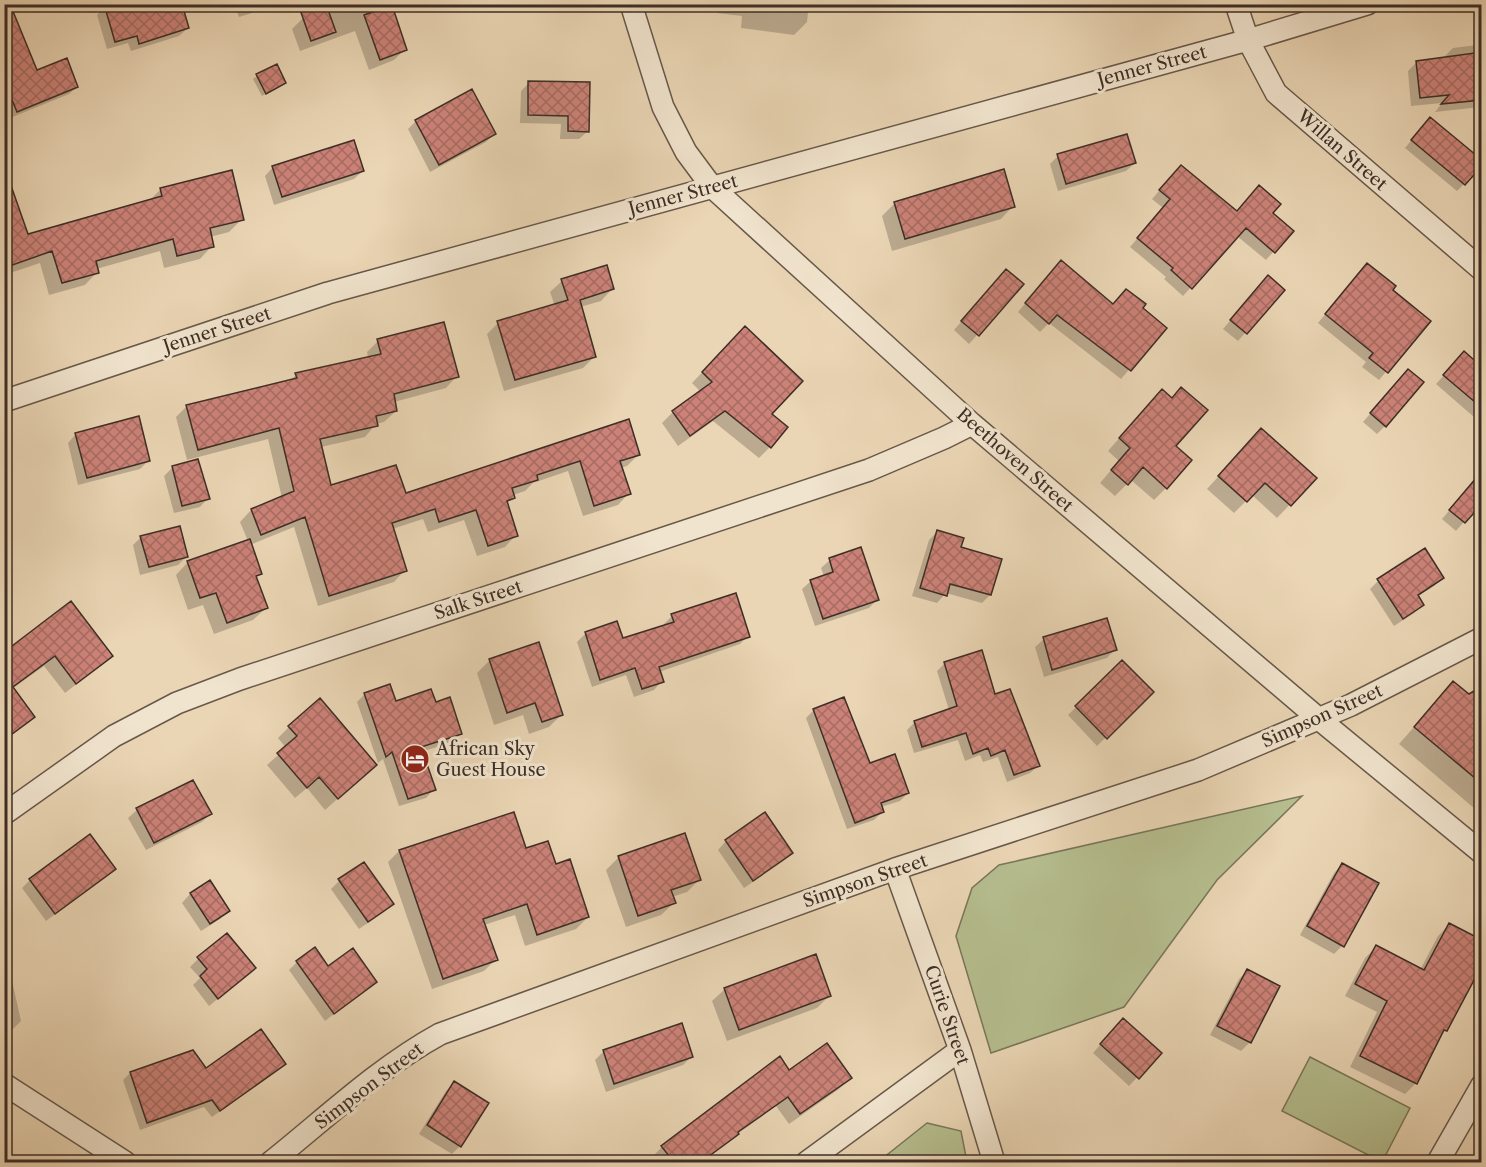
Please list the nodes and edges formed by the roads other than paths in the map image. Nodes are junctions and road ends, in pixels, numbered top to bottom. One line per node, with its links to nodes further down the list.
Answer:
1 (631, 4): 6 (street, Beethoven Street)
2 (1236, 4): 4 (street, Willan Street)
3 (1367, 4): 4 (street, Jenner Street)
4 (1248, 40): 6 (street, Jenner Street); 8 (street, Willan Street)
5 (1482, 175): 7 (lane)
6 (712, 187): 9 (street, Jenner Street); 10 (street, Beethoven Street)
7 (1482, 193)
8 (1482, 270)
9 (4, 401)
10 (972, 424): 12 (street, Beethoven Street); 13 (street, Salk Street)
11 (1482, 638): 12 (street, Simpson Street)
12 (1319, 719): 14 (street, Beethoven Street); 15 (street, Simpson Street)
13 (4, 814)
14 (1482, 853)
15 (895, 869): 16 (street, Curie Street); 20 (street, Simpson Street)
16 (960, 1050): 21 (street); 22 (street, Curie Street)
17 (4, 1084): 19 (street)
18 (1482, 1084): 23 (street)
19 (125, 1162)
20 (271, 1162)
21 (807, 1162)
22 (994, 1162)
23 (1438, 1162)

